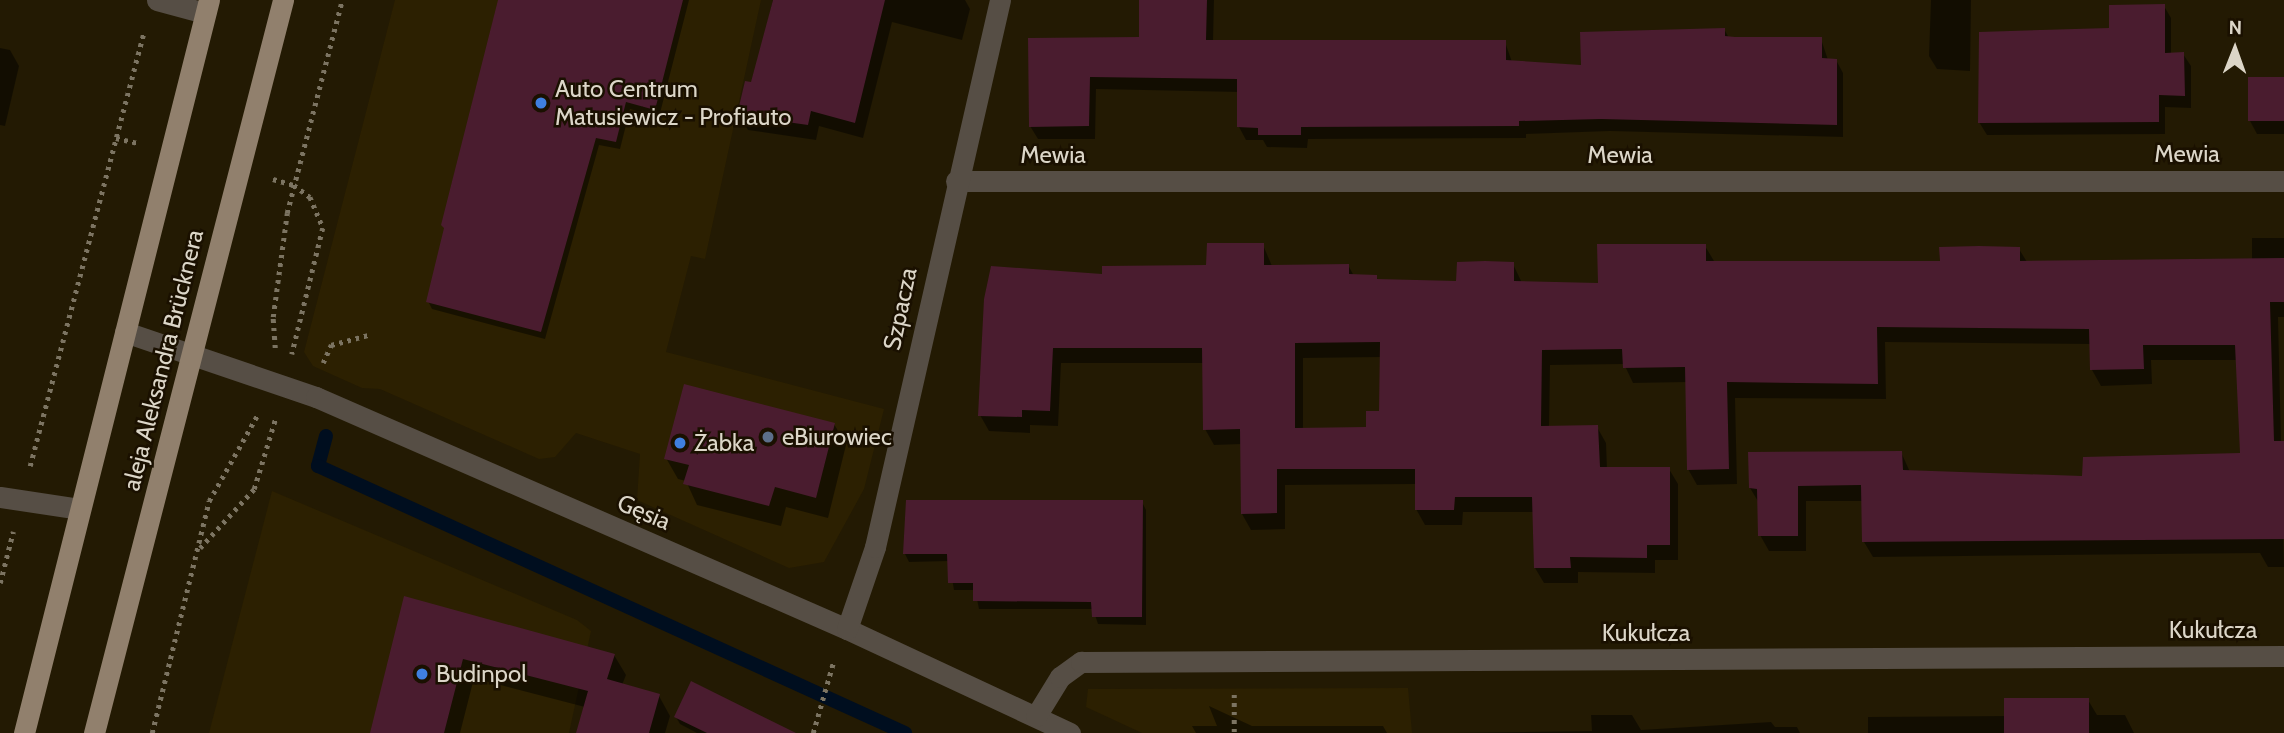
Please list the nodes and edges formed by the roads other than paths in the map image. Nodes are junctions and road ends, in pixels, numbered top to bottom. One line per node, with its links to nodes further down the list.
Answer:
1 (157, 0): 4 (street)
2 (282, 0): 8 (main road, aleja Aleksandra Brücknera)
3 (1000, 0): 5 (street, Szpacza)
4 (207, 6): 7 (main road, aleja Aleksandra Brücknera)
5 (956, 181): 6 (street, Mewia); 11 (street, Szpacza)
6 (2284, 181)
7 (125, 332): 8 (street, Gęsia); 10 (main road, aleja Aleksandra Brücknera)
8 (192, 353): 11 (street, Gęsia); 15 (main road, aleja Aleksandra Brücknera)
9 (0, 496): 10 (street)
10 (79, 509): 14 (main road, aleja Aleksandra Brücknera)
11 (847, 629): 13 (street, Gęsia)
12 (2284, 656): 13 (street, Kukułcza)
13 (1036, 716): 16 (street, Gęsia)
14 (24, 733)
15 (94, 733)
16 (1070, 733)

